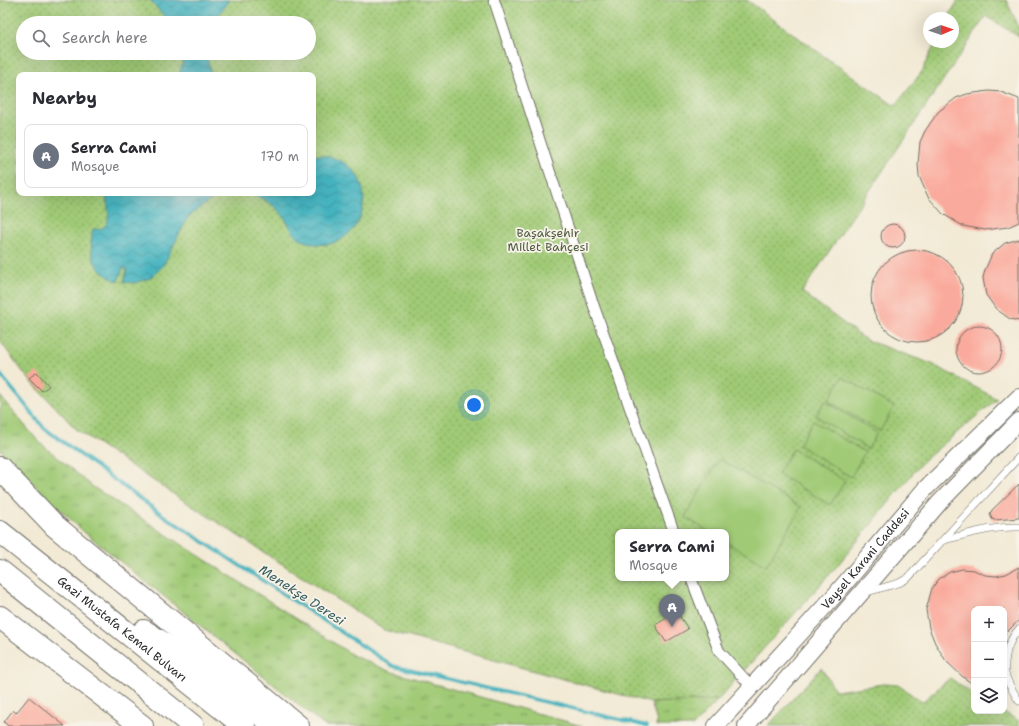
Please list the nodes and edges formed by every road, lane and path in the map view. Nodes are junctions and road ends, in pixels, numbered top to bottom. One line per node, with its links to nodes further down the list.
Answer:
1 (494, 0): 7 (street)
2 (1019, 396): 16 (street, Veysel Karani Caddesi)
3 (1019, 422): 13 (street, Veysel Karani Caddesi)
4 (1019, 457): 9 (lane)
5 (0, 468): 22 (highway)
6 (1019, 528): 9 (lane)
7 (673, 529)
8 (0, 532): 11 (highway, Gazi Mustafa Kemal Bulvarı)
9 (944, 540): 13 (lane)
10 (0, 571): 19 (highway)
11 (56, 577): 20 (highway, Gazi Mustafa Kemal Bulvarı); 21 (highway)
12 (691, 581): 16 (street)
13 (859, 594): 24 (street, Veysel Karani Caddesi)
14 (0, 617): 18 (highway)
15 (1019, 629): 17 (lane)
16 (752, 687): 23 (street, Veysel Karani Caddesi)
17 (1019, 701)
18 (142, 726)
19 (193, 726)
20 (244, 726)
21 (276, 726)
22 (298, 726)
23 (716, 726)
24 (746, 726)

